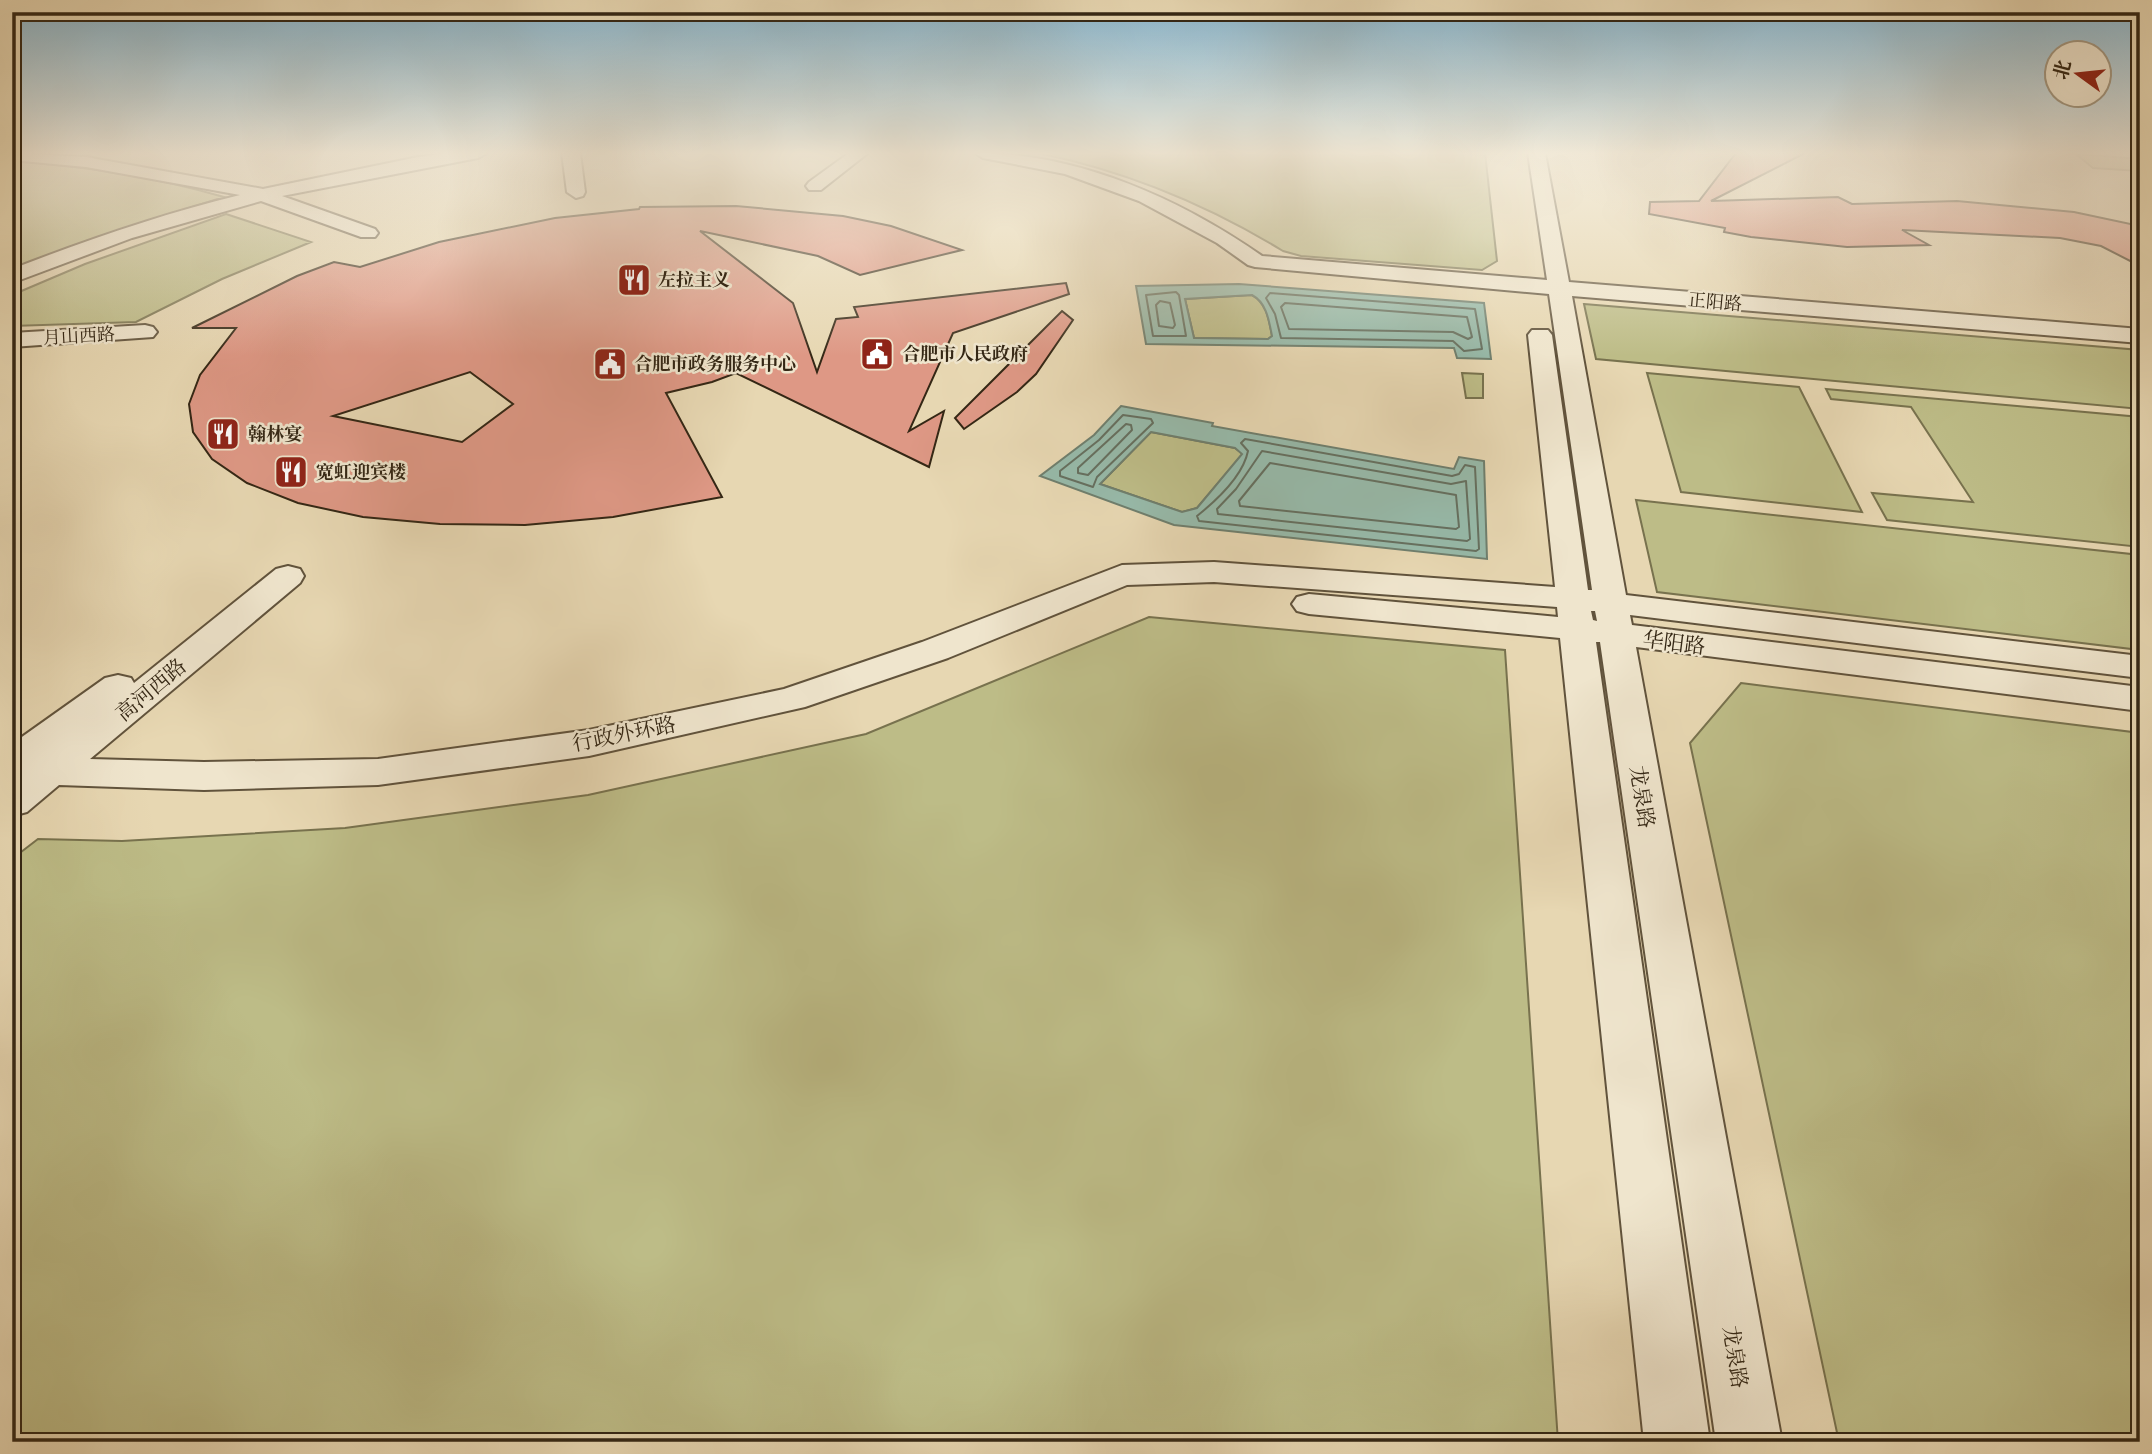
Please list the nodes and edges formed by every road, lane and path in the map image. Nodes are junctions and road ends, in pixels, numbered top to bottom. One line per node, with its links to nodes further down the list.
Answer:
1 (152, 221): 9 (street)
2 (166, 221): 10 (street)
3 (317, 221): 7 (street)
4 (1190, 221): 8 (street)
5 (1208, 221): 8 (street)
6 (1540, 221): 11 (street, 龙泉路)
7 (359, 235)
8 (1292, 264): 11 (street, 正阳路)
9 (12, 269)
10 (12, 277)
11 (1543, 281): 12 (street, 正阳路); 13 (street, 正阳路); 18 (street, 龙泉路)
12 (2140, 328)
13 (2140, 337)
14 (12, 340): 15 (street, 月山西路)
15 (12, 349)
16 (280, 575): 21 (street, 高河西路)
17 (1211, 583): 18 (street, 华阳路); 21 (street, 行政外环路)
18 (1593, 616): 19 (street, 华阳路); 20 (street, 华阳路); 22 (street, 龙泉路); 23 (street, 龙泉路)
19 (2140, 667)
20 (2140, 699)
21 (21, 780)
22 (1677, 1442)
23 (1749, 1442)

